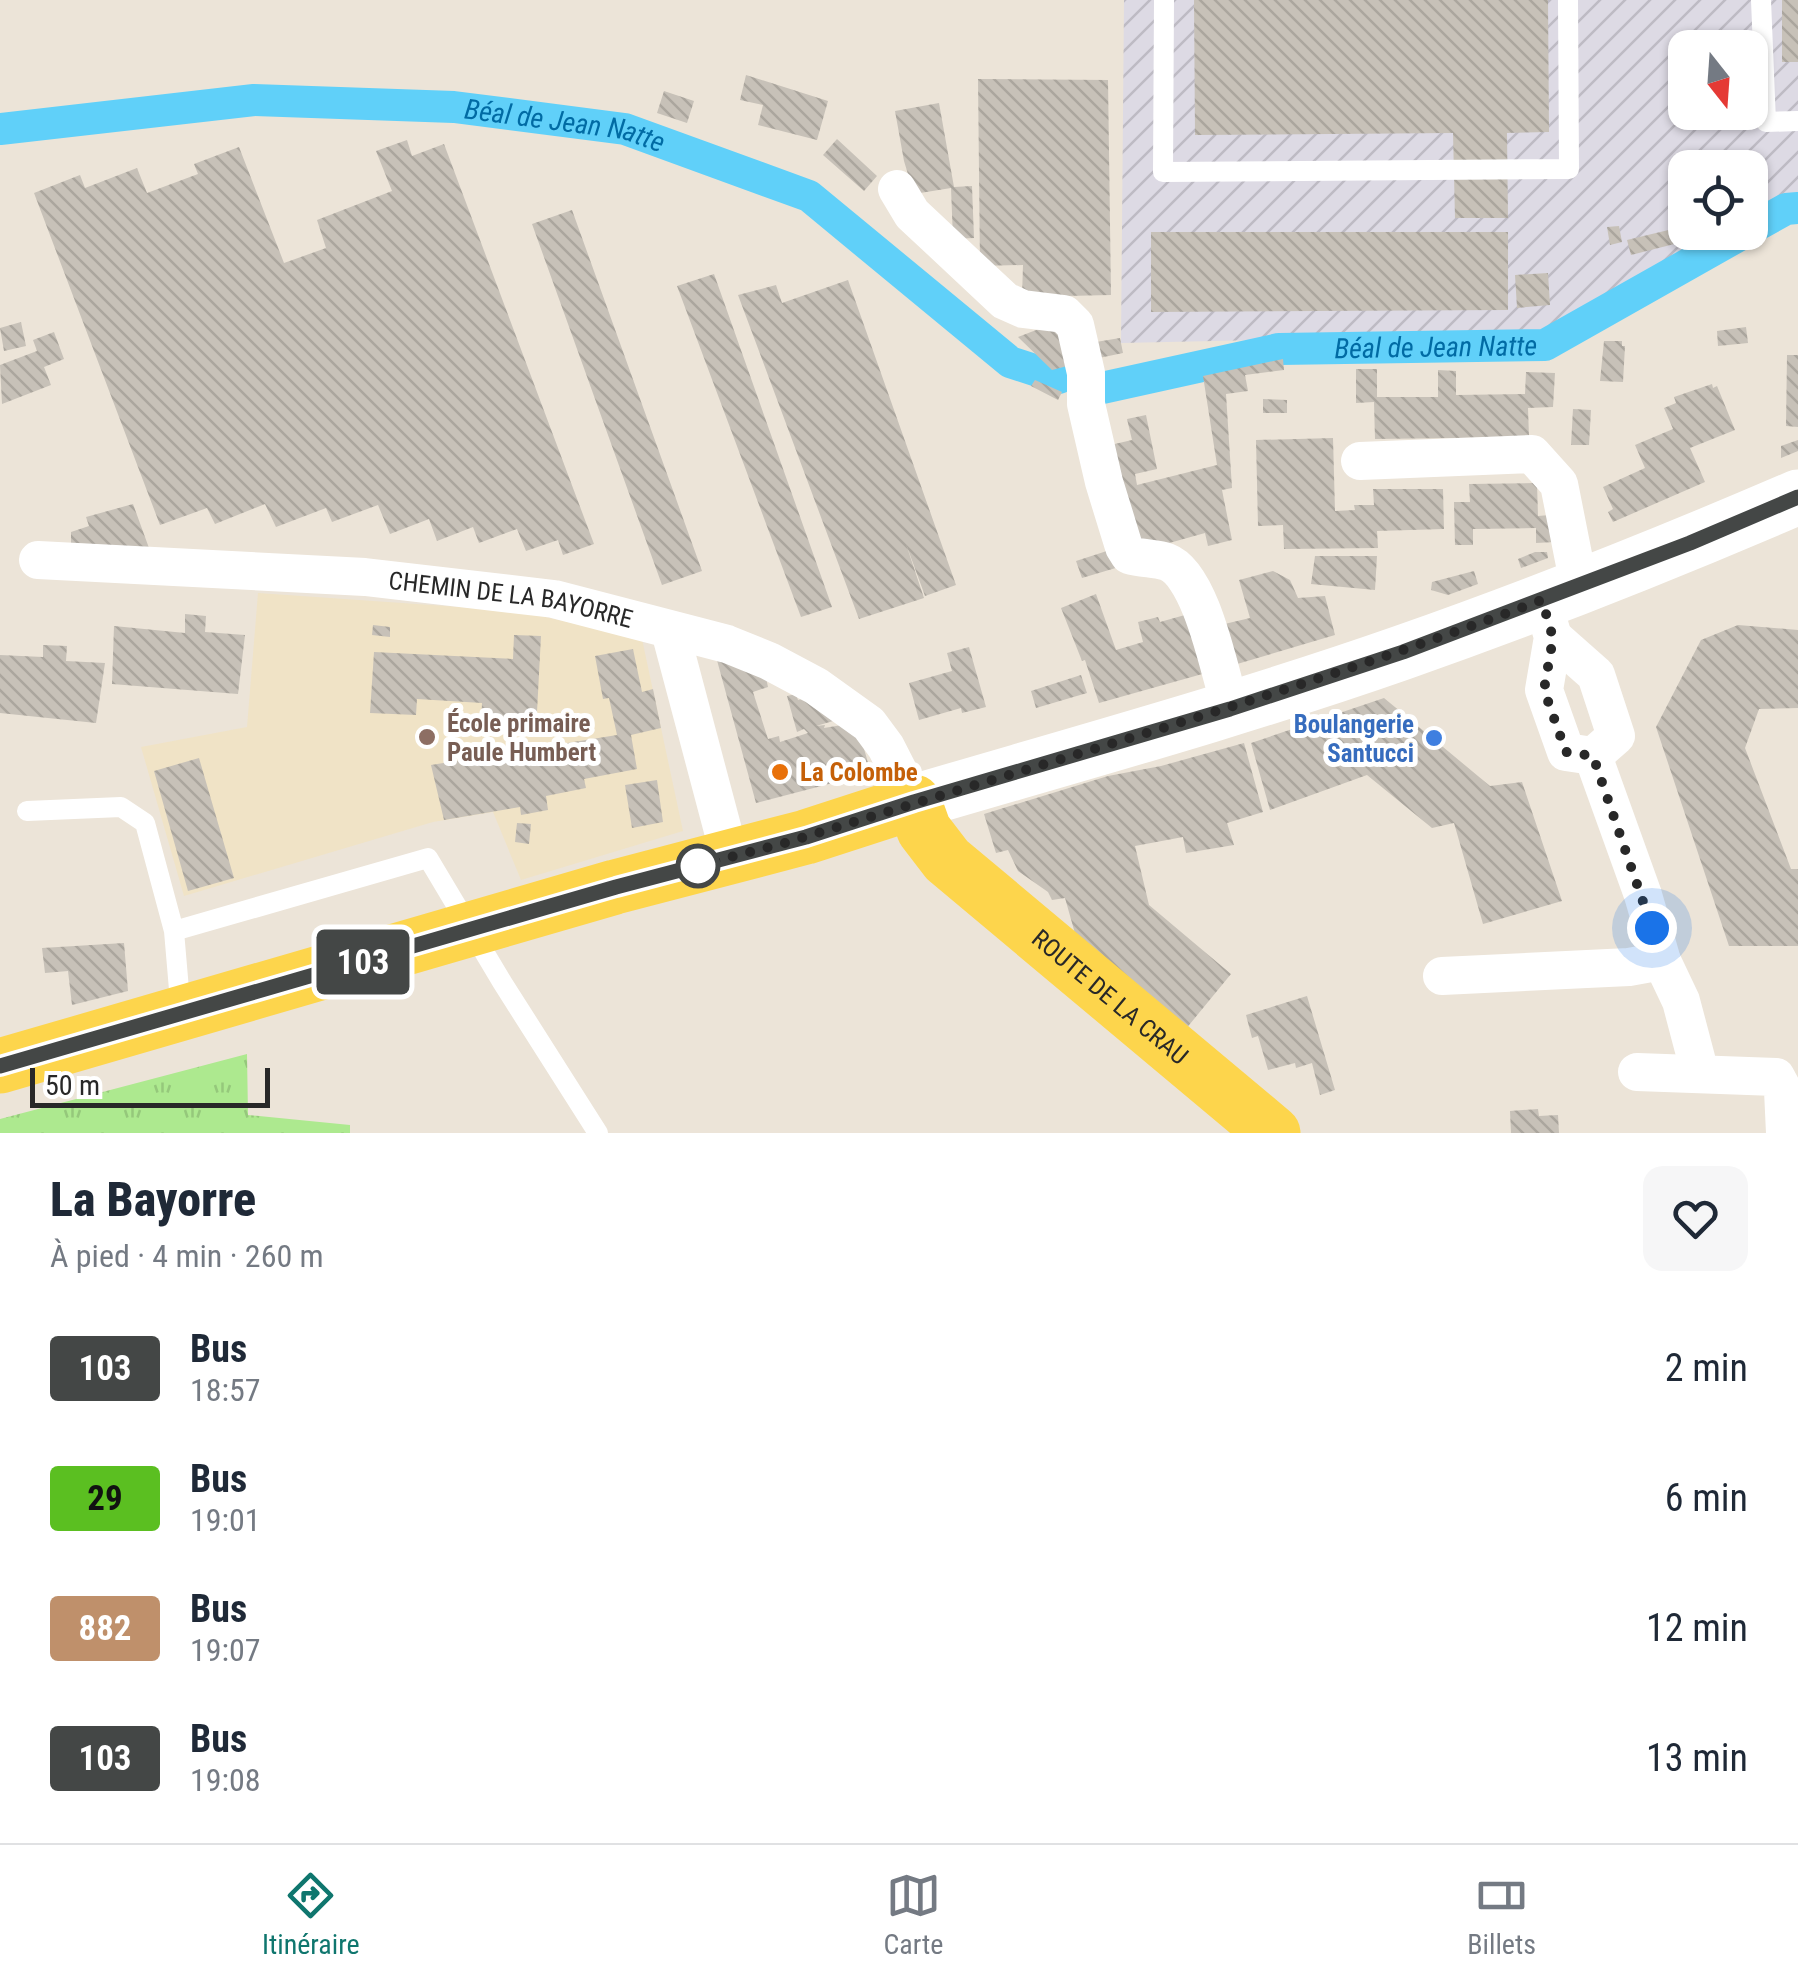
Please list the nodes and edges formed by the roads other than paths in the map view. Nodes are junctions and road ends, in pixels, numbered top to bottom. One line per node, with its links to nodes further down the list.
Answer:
1 (1164, 0): 2 (lane)
2 (1568, 0)
3 (1761, 0): 4 (lane)
4 (1798, 122)
5 (896, 189): 11 (street)
6 (1360, 461): 9 (street)
7 (1798, 497): 9 (main road)
8 (38, 560): 10 (street, CHEMIN DE LA BAYORRE)
9 (1558, 608): 11 (main road); 12 (street); 12 (street)
10 (670, 631): 13 (street, CHEMIN DE LA BAYORRE); 16 (street)
11 (1230, 709): 13 (main road)
12 (1593, 756): 20 (street)
13 (914, 802): 15 (main road); 17 (main road, ROUTE DE LA CRAU)
14 (26, 811): 19 (lane)
15 (806, 837): 16 (main road); 17 (main road, ROUTE DE LA CRAU)
16 (730, 856): 18 (main road)
17 (947, 860): 27 (main road, ROUTE DE LA CRAU)
18 (470, 930): 19 (lane); 22 (main road); 26 (lane)
19 (174, 931): 22 (lane)
20 (1662, 961): 21 (street); 25 (street)
21 (1442, 976)
22 (181, 1014): 23 (main road)
23 (0, 1066)
24 (1636, 1072): 25 (street)
25 (1700, 1072): 28 (street)
26 (598, 1133)
27 (1273, 1133)
28 (1784, 1133)

